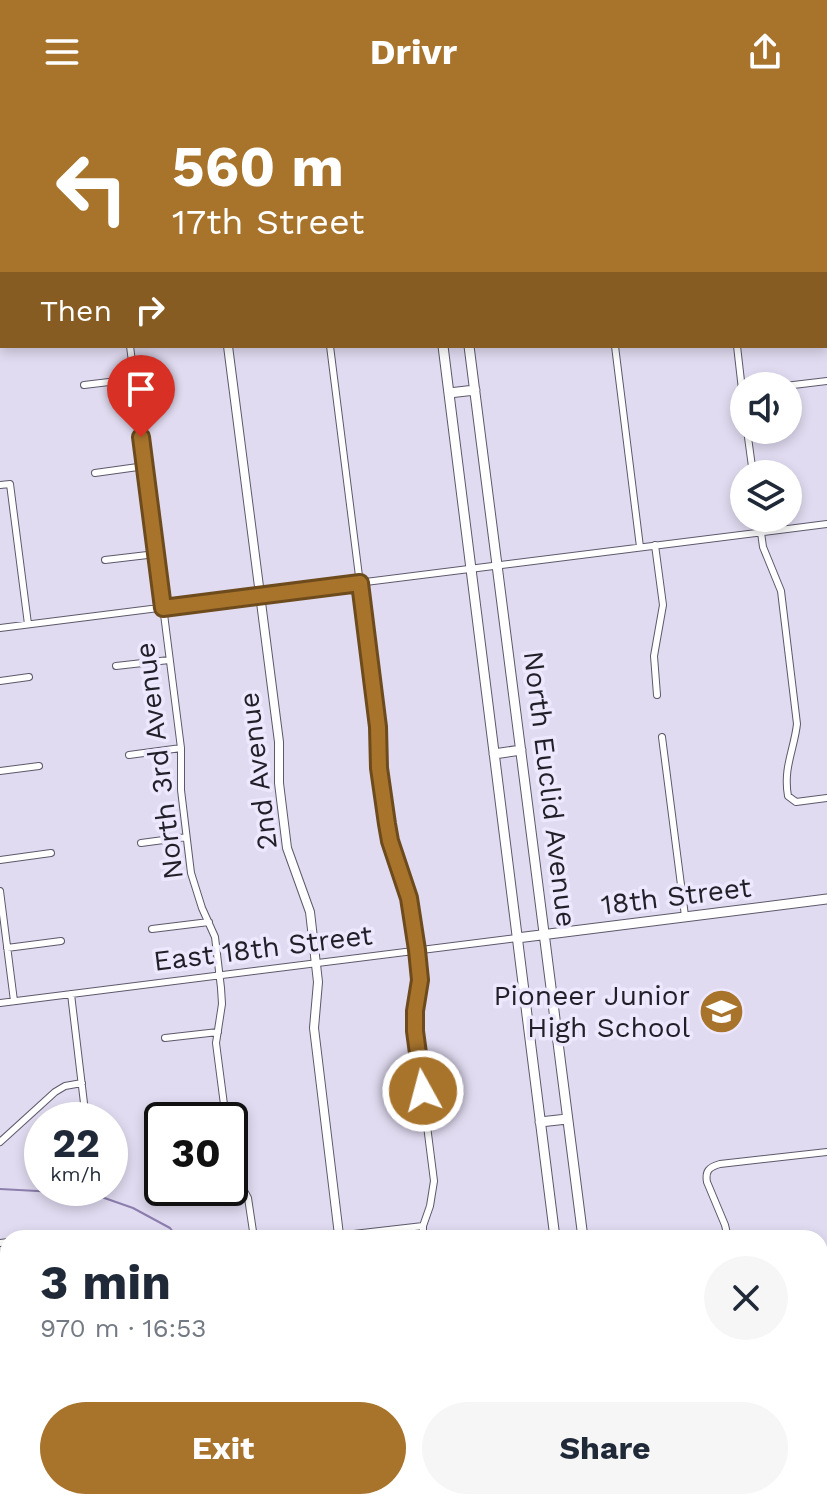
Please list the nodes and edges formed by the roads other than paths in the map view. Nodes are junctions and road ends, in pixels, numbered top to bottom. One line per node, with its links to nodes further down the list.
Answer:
1 (130, 348): 9 (street, North 3rd Avenue)
2 (228, 348): 28 (street, 2nd Avenue)
3 (330, 348): 27 (street)
4 (443, 348): 14 (main road, North Euclid Avenue)
5 (469, 348): 13 (main road, North Euclid Avenue)
6 (615, 348): 22 (street)
7 (737, 348): 8 (street)
8 (741, 372)
9 (134, 379): 12 (street); 15 (street, North 3rd Avenue)
10 (827, 381): 11 (street)
11 (802, 384)
12 (84, 385)
13 (475, 390): 14 (main road); 25 (main road, North Euclid Avenue)
14 (449, 393): 26 (main road, North Euclid Avenue)
15 (145, 466): 16 (street); 23 (street, North 3rd Avenue)
16 (95, 473)
17 (0, 485): 30 (street)
18 (827, 524): 19 (street)
19 (802, 527)
20 (760, 532): 21 (street); 44 (street)
21 (655, 545): 22 (street); 36 (street)
22 (640, 547): 25 (street)
23 (156, 554): 24 (street); 29 (street, North 3rd Avenue)
24 (105, 560)
25 (498, 566): 26 (street); 39 (main road, North Euclid Avenue)
26 (470, 569): 27 (street); 40 (main road, North Euclid Avenue)
27 (360, 583): 28 (street); 59 (street)
28 (259, 596): 29 (street); 60 (street, 2nd Avenue)
29 (163, 608): 30 (street); 32 (street, North 3rd Avenue)
30 (28, 624): 31 (street)
31 (0, 628)
32 (169, 660): 33 (street); 38 (street, North 3rd Avenue)
33 (116, 666)
34 (29, 677): 35 (street)
35 (0, 681)
36 (657, 695)
37 (662, 737): 51 (street)
38 (181, 748): 41 (street); 45 (street, North 3rd Avenue)
39 (521, 750): 40 (main road); 54 (main road, North Euclid Avenue)
40 (494, 754): 56 (main road, North Euclid Avenue)
41 (129, 755)
42 (39, 766): 43 (street)
43 (0, 771)
44 (827, 798)
45 (186, 837): 46 (street); 52 (street, North 3rd Avenue)
46 (141, 843)
47 (51, 853): 48 (street)
48 (0, 860)
49 (0, 891): 58 (street)
50 (827, 899): 51 (main road, 18th Street)
51 (685, 916): 54 (main road, 18th Street)
52 (209, 922): 53 (street); 61 (street, North 3rd Avenue)
53 (152, 929)
54 (545, 934): 55 (main road, 18th Street); 70 (main road, North Euclid Avenue)
55 (531, 936): 56 (main road, East 18th Street)
56 (517, 938): 59 (street, East 18th Street); 71 (main road, North Euclid Avenue)
57 (61, 941): 58 (street)
58 (7, 948): 63 (street)
59 (417, 950): 60 (street, East 18th Street); 75 (street)
60 (316, 963): 61 (street, East 18th Street); 77 (street, 2nd Avenue)
61 (220, 975): 62 (street, East 18th Street); 65 (street, North 3rd Avenue)
62 (71, 994): 63 (street, East 18th Street); 67 (street)
63 (14, 1001): 64 (street, East 18th Street)
64 (0, 1003)
65 (218, 1032): 66 (street); 69 (street, North 3rd Avenue)
66 (165, 1038)
67 (82, 1083): 68 (street); 72 (street)
68 (84, 1102)
69 (224, 1102)
70 (567, 1119): 71 (main road); 81 (main road, North Euclid Avenue)
71 (540, 1122): 80 (main road, North Euclid Avenue)
72 (0, 1142)
73 (827, 1152): 82 (street)
74 (248, 1198): 76 (street)
75 (423, 1226): 78 (street); 79 (street)
76 (253, 1230)
77 (338, 1230)
78 (386, 1230)
79 (423, 1230)
80 (554, 1230)
81 (582, 1230)
82 (726, 1230)

